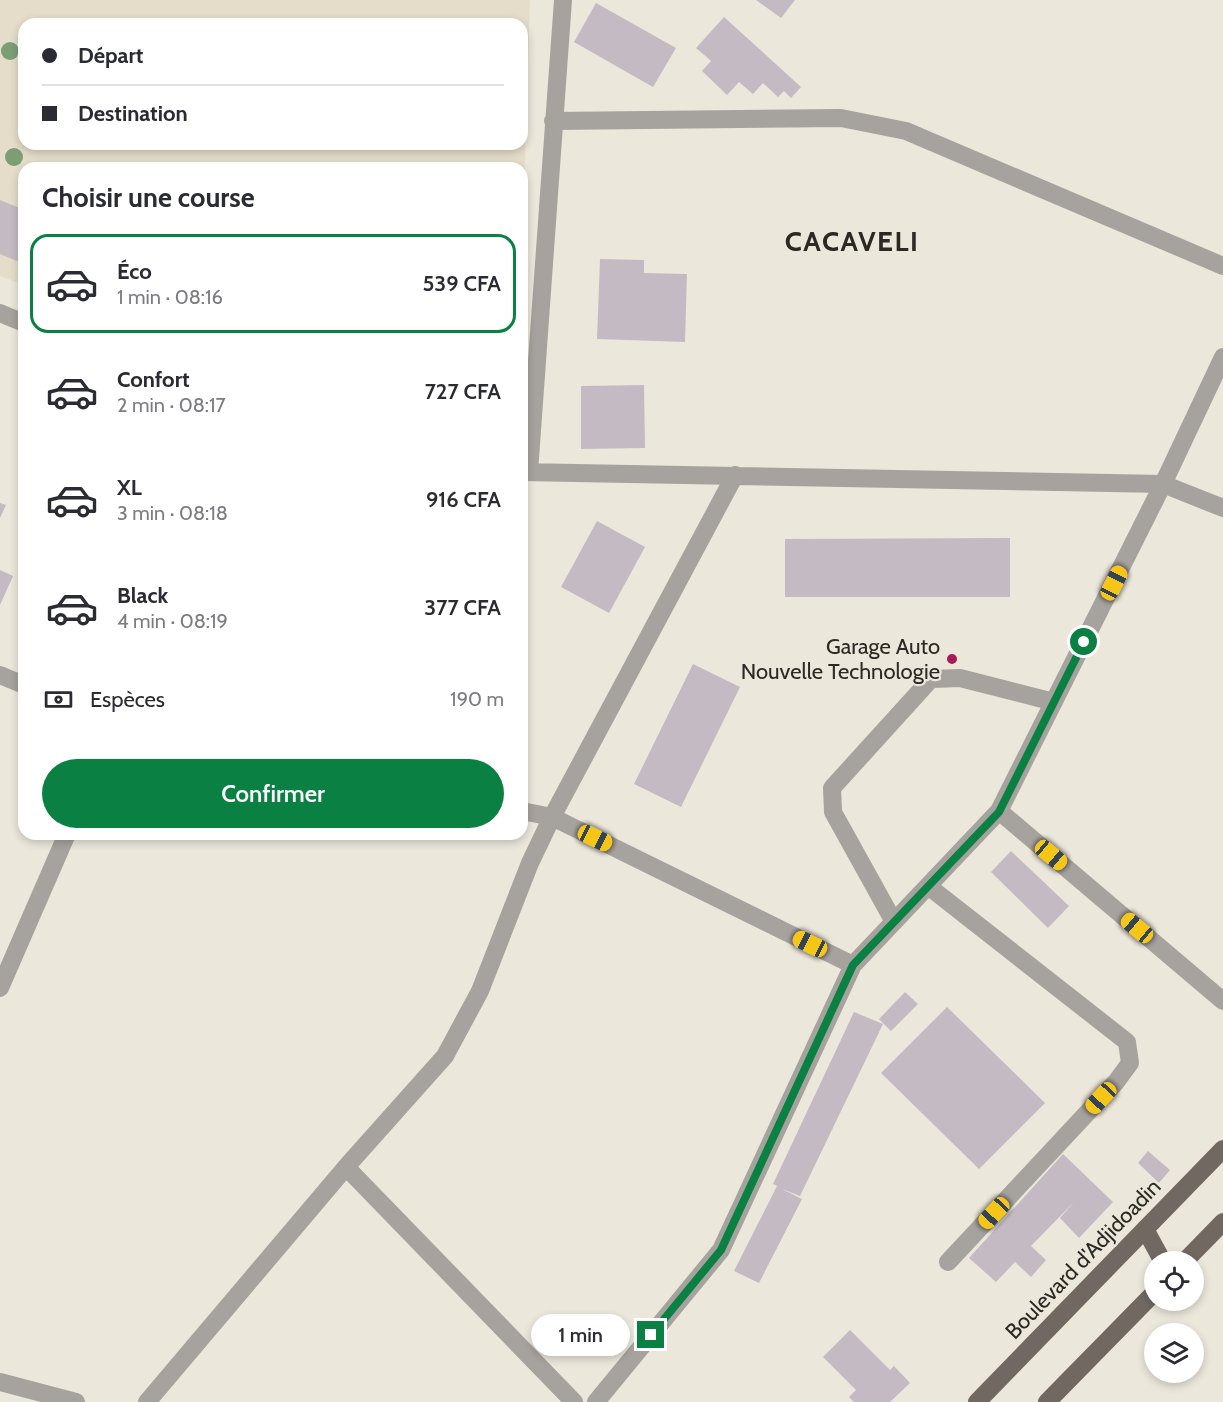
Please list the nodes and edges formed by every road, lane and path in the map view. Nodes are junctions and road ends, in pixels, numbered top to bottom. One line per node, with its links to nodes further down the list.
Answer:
1 (563, 0): 2 (street)
2 (553, 121): 3 (street); 7 (street)
3 (1223, 266)
4 (0, 313): 5 (street)
5 (18, 321)
6 (1223, 357): 10 (street)
7 (528, 434)
8 (528, 472): 9 (street)
9 (735, 475): 10 (street); 17 (street)
10 (1163, 484): 11 (street); 14 (street)
11 (1223, 508)
12 (0, 675): 13 (street)
13 (18, 682)
14 (1054, 702): 15 (street); 20 (street)
15 (999, 812): 19 (street); 23 (street)
16 (528, 813): 17 (street)
17 (552, 817): 21 (street); 25 (street)
18 (64, 840): 22 (street)
19 (928, 886): 20 (street); 30 (street)
20 (894, 922): 21 (street)
21 (853, 965): 36 (street)
22 (0, 988)
23 (1223, 1000)
24 (1223, 1149): 27 (main road, Boulevard d'Adjidoadin)
25 (346, 1167): 34 (street); 35 (street)
26 (1223, 1222): 29 (main road)
27 (1145, 1229): 28 (main road); 37 (main road, Boulevard d'Adjidoadin)
28 (1157, 1251)
29 (1195, 1251)
30 (948, 1262)
31 (1144, 1303): 38 (main road)
32 (0, 1382): 33 (street)
33 (76, 1402)
34 (147, 1402)
35 (574, 1402)
36 (596, 1402)
37 (977, 1402)
38 (1047, 1402)

